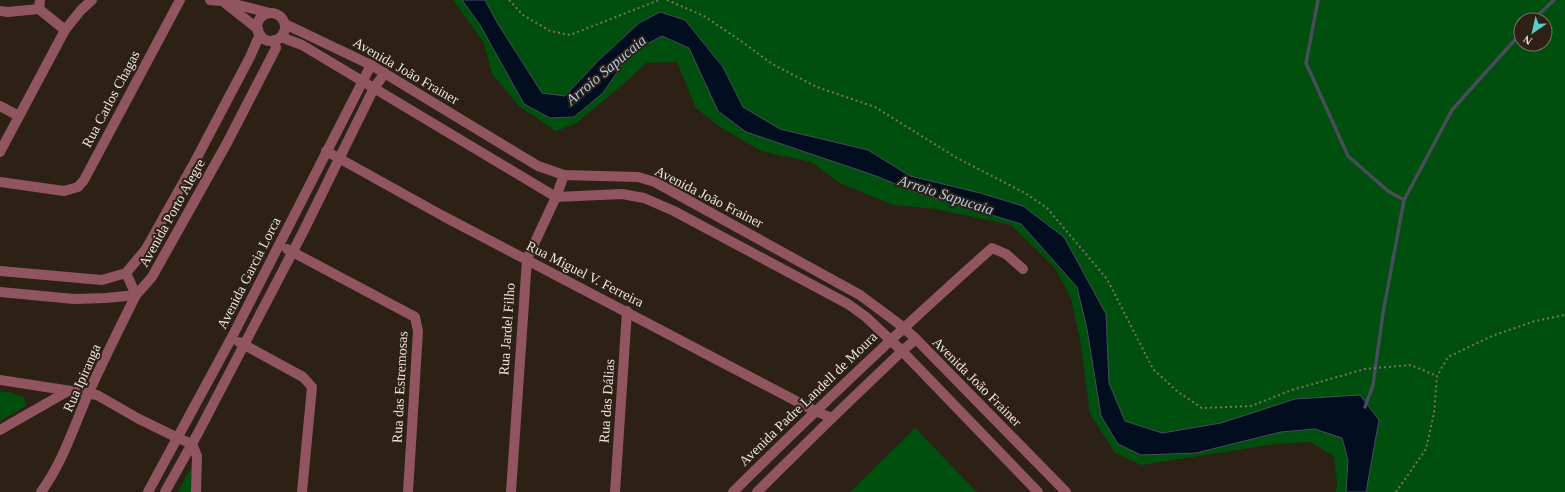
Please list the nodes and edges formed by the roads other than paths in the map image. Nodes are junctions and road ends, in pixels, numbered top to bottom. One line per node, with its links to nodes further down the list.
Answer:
1 (92, 0): 9 (street)
2 (180, 0): 22 (street, Rua Carlos Chagas)
3 (210, 0): 4 (street)
4 (222, 1): 7 (street); 10 (street)
5 (40, 5): 6 (street); 9 (street)
6 (0, 11)
7 (270, 13): 8 (street); 10 (street)
8 (285, 24): 11 (street); 12 (street, Avenida João Frainer)
9 (65, 30): 17 (street)
10 (259, 32): 11 (street); 29 (street, Avenida Porto Alegre)
11 (278, 39): 14 (street); 31 (street, Avenida Porto Alegre)
12 (371, 65): 13 (street, Avenida João Frainer); 14 (street, Avenida Garcia Lorca)
13 (385, 73): 15 (street, Avenida Garcia Lorca); 21 (street, Avenida João Frainer)
14 (362, 80): 15 (street); 18 (street, Avenida Garcia Lorca)
15 (374, 88): 20 (street, Avenida Garcia Lorca); 23 (street)
16 (0, 106): 17 (street)
17 (19, 116): 19 (street)
18 (326, 151): 20 (street, Rua Miguel V. Ferreira); 24 (street, Avenida Garcia Lorca)
19 (0, 152)
20 (341, 158): 25 (street, Avenida Garcia Lorca); 26 (street, Rua Miguel V. Ferreira)
21 (564, 175): 23 (street, Rua Jardel Filho); 33 (street, Avenida João Frainer)
22 (0, 182)
23 (556, 197): 26 (street, Rua Jardel Filho); 36 (street, Avenida João Frainer)
24 (280, 245): 25 (street, Rua das Estremosas); 34 (street, Avenida Garcia Lorca)
25 (292, 252): 37 (street, Avenida Garcia Lorca); 52 (street, Rua das Estremosas)
26 (527, 260): 32 (street, Rua Miguel V. Ferreira); 53 (street, Rua Jardel Filho)
27 (1023, 268): 33 (street, Avenida Padre Landell de Moura)
28 (0, 271): 29 (street, Avenida Porto Alegre)
29 (126, 274): 31 (street)
30 (0, 292): 31 (street)
31 (136, 295): 41 (street, Rua Ipiranga)
32 (627, 311): 42 (street, Rua Miguel V. Ferreira); 54 (street, Rua das Dálias)
33 (903, 327): 35 (street, Avenida João Frainer); 36 (street, Avenida Padre Landell de Moura)
34 (232, 337): 37 (street); 45 (street, Avenida Garcia Lorca)
35 (916, 339): 38 (street); 58 (street, Avenida João Frainer)
36 (890, 340): 38 (street, Avenida João Frainer); 42 (street, Avenida Padre Landell de Moura)
37 (244, 345): 46 (street, Avenida Garcia Lorca); 51 (street)
38 (902, 351): 43 (street); 57 (street, Avenida João Frainer)
39 (0, 380): 40 (street)
40 (68, 391): 41 (street); 44 (street)
41 (89, 393): 45 (street); 47 (street, Rua Ipiranga)
42 (815, 411): 43 (street, Rua Miguel V. Ferreira); 55 (street, Avenida Padre Landell de Moura)
43 (832, 418): 56 (street)
44 (0, 430)
45 (178, 438): 46 (street); 48 (street, Avenida Garcia Lorca)
46 (192, 444): 49 (street, Avenida Garcia Lorca); 50 (street)
47 (41, 492)
48 (148, 492)
49 (165, 492)
50 (196, 492)
51 (302, 492)
52 (408, 492)
53 (511, 492)
54 (615, 492)
55 (733, 492)
56 (757, 492)
57 (1038, 492)
58 (1066, 492)

